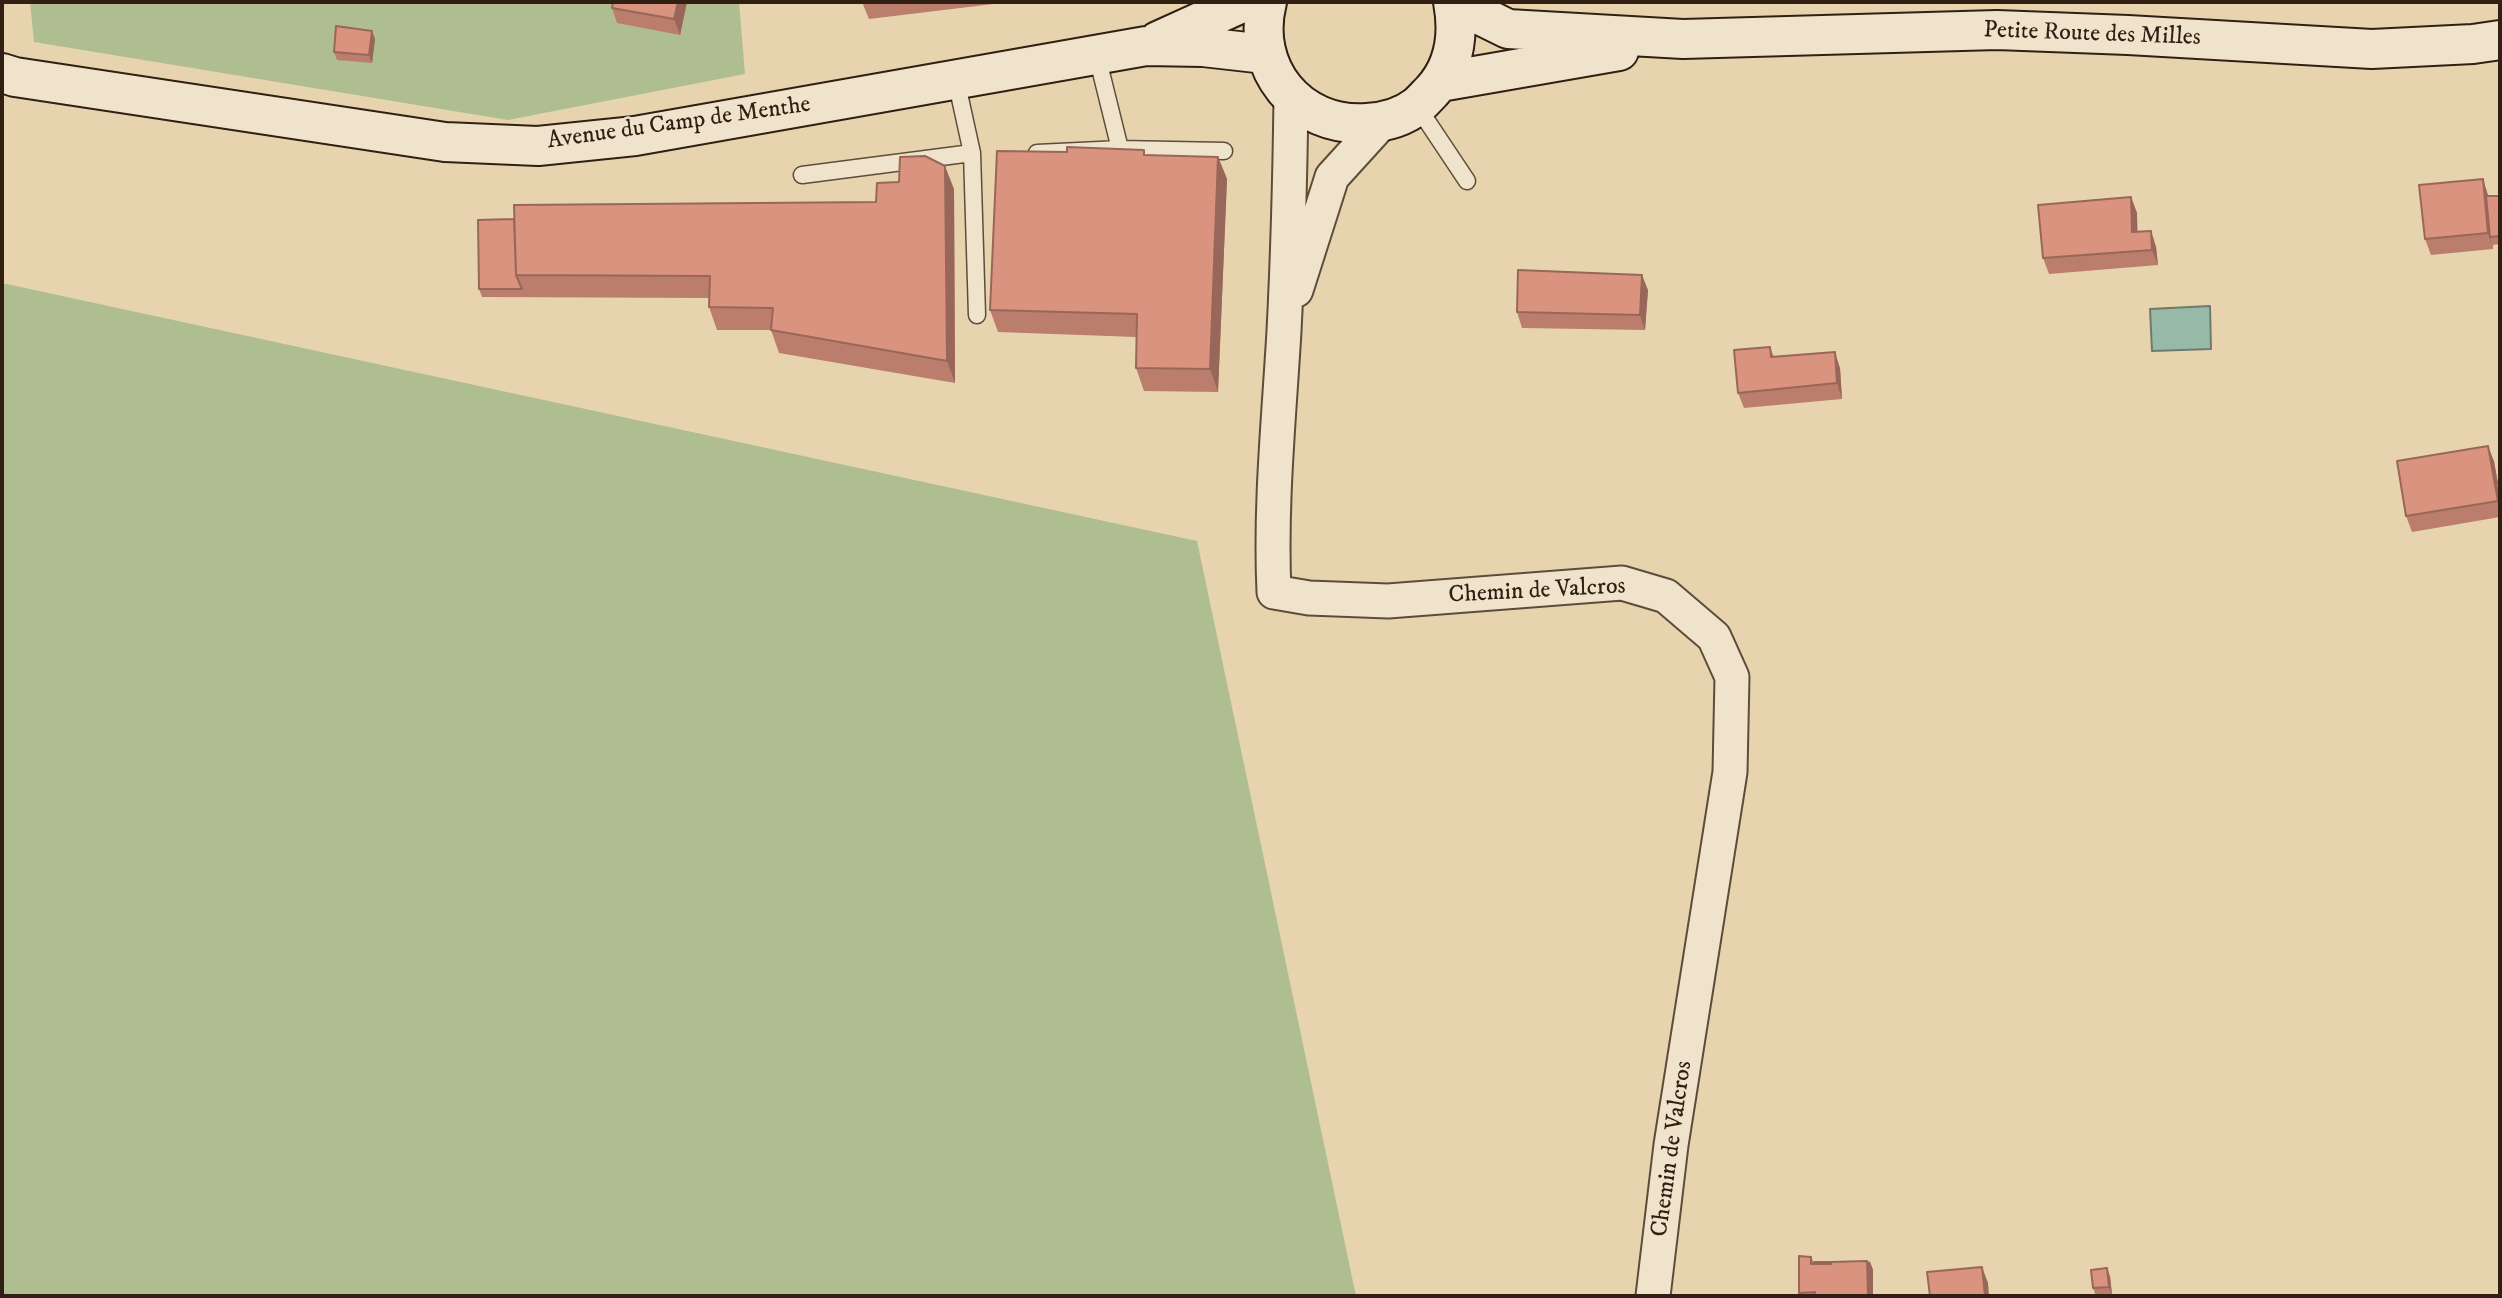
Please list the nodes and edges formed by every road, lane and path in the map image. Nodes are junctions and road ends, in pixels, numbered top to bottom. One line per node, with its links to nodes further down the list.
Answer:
1 (1244, 2): 6 (main road, Avenue du Camp de Menthe)
2 (1267, 2): 7 (main road)
3 (1453, 2): 4 (main road, Petite Route des Milles); 11 (main road)
4 (1684, 39): 5 (main road, Petite Route des Milles); 11 (main road, Petite Route des Milles)
5 (2500, 40)
6 (1146, 47): 7 (main road, Avenue du Camp de Menthe); 8 (main road, Avenue du Camp de Menthe)
7 (1265, 54): 12 (main road)
8 (1097, 55): 10 (main road, Avenue du Camp de Menthe); 14 (lane)
9 (2, 74): 10 (main road, Avenue du Camp de Menthe)
10 (956, 80): 16 (lane)
11 (1429, 94): 13 (main road, Petite Route des Milles); 19 (lane)
12 (1291, 97): 13 (main road); 21 (street, Chemin de Valcros)
13 (1382, 122): 21 (street, Chemin de Valcros)
14 (1120, 149): 15 (lane); 17 (lane)
15 (1224, 151)
16 (972, 153): 18 (lane); 20 (lane)
17 (1024, 153)
18 (802, 174)
19 (1466, 181)
20 (977, 315)
21 (1284, 329): 22 (street, Chemin de Valcros)
22 (1653, 1296)

